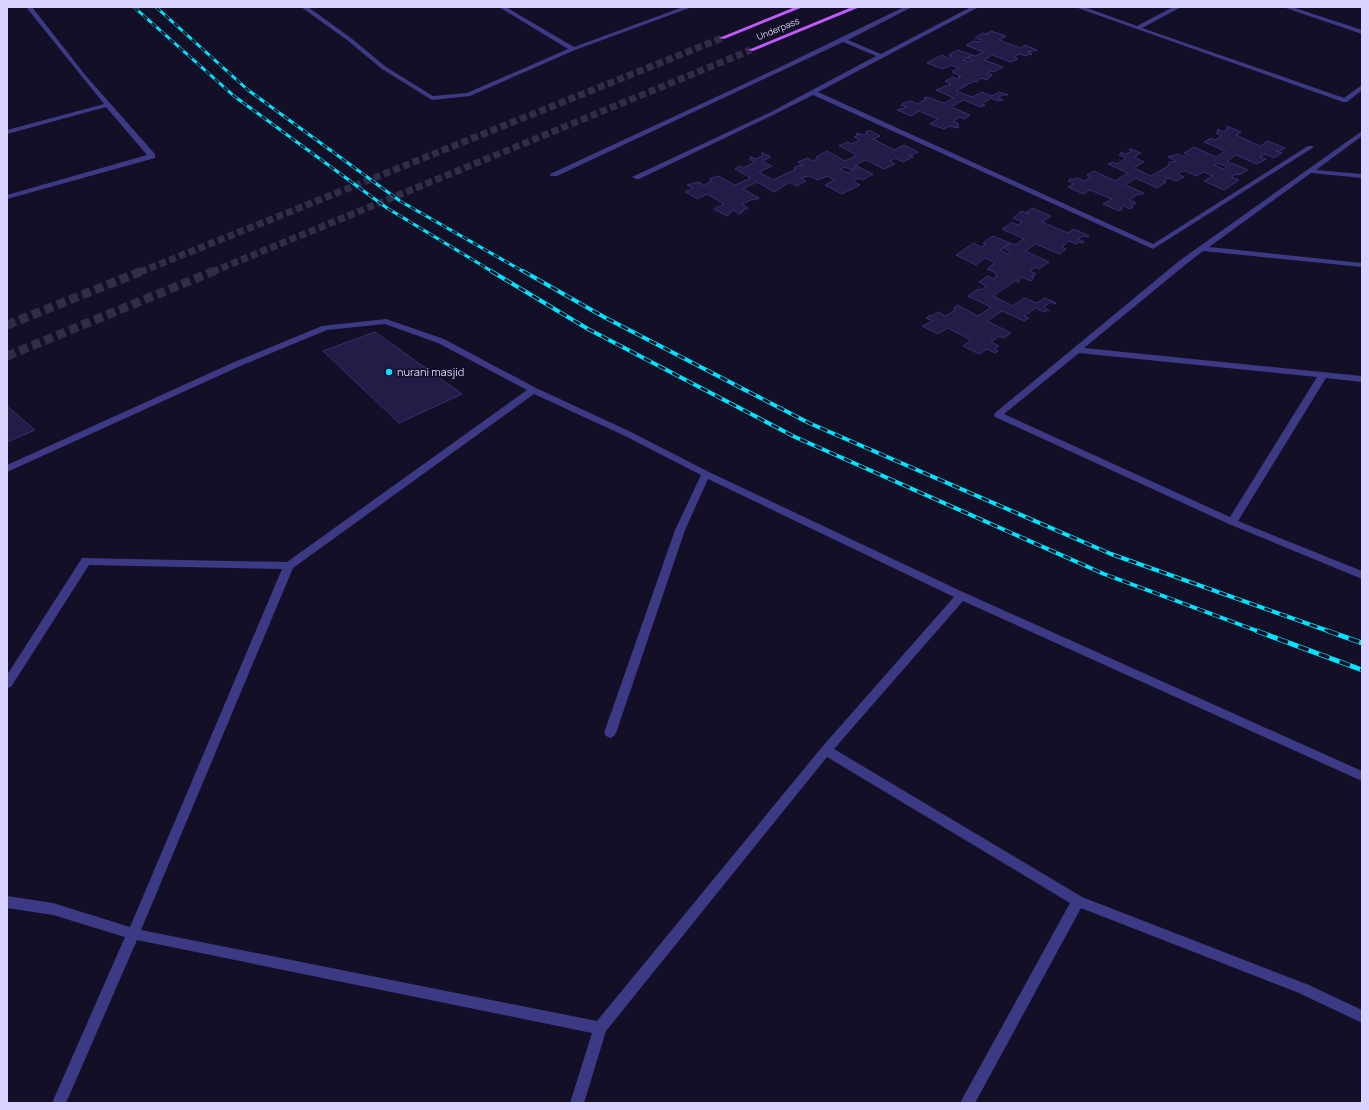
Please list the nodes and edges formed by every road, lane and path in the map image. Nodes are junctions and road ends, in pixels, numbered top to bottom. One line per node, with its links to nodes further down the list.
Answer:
1 (29, 7): 21 (street)
2 (304, 7): 16 (street)
3 (502, 7): 16 (street)
4 (690, 7): 16 (street)
5 (800, 7): 14 (main road, Underpass)
6 (857, 7): 17 (main road, Underpass)
7 (909, 7): 15 (street)
8 (976, 7): 18 (street)
9 (1078, 7): 12 (street)
10 (1178, 7): 12 (street)
11 (1286, 7): 13 (street)
12 (1137, 28): 19 (street)
13 (1362, 32)
14 (722, 38)
15 (843, 40): 18 (street); 26 (street)
16 (573, 49)
17 (751, 50)
18 (881, 56): 20 (street)
19 (1362, 87)
20 (813, 92): 24 (street); 27 (street)
21 (107, 105): 22 (street); 29 (street)
22 (7, 132)
23 (1362, 133): 25 (street)
24 (1310, 147)
25 (1309, 171): 28 (street); 30 (street)
26 (554, 174)
27 (636, 176)
28 (1362, 176)
29 (7, 197)
30 (1202, 249): 31 (street); 32 (street)
31 (1362, 265)
32 (1076, 350): 33 (street); 38 (street)
33 (1323, 375): 34 (street); 38 (street)
34 (1362, 379)
35 (533, 390): 36 (street); 37 (street); 39 (street)
36 (7, 469)
37 (706, 474): 41 (street); 43 (street)
38 (1232, 522): 40 (street)
39 (289, 566): 42 (street); 48 (street)
40 (1362, 575)
41 (961, 596): 44 (street); 45 (street)
42 (7, 684)
43 (610, 733)
44 (826, 750): 46 (street); 50 (street)
45 (1362, 776)
46 (1078, 901): 49 (street); 53 (street)
47 (7, 902): 48 (street)
48 (133, 934): 50 (street); 51 (street)
49 (1362, 1017)
50 (600, 1028): 52 (street)
51 (59, 1103)
52 (577, 1103)
53 (967, 1103)

